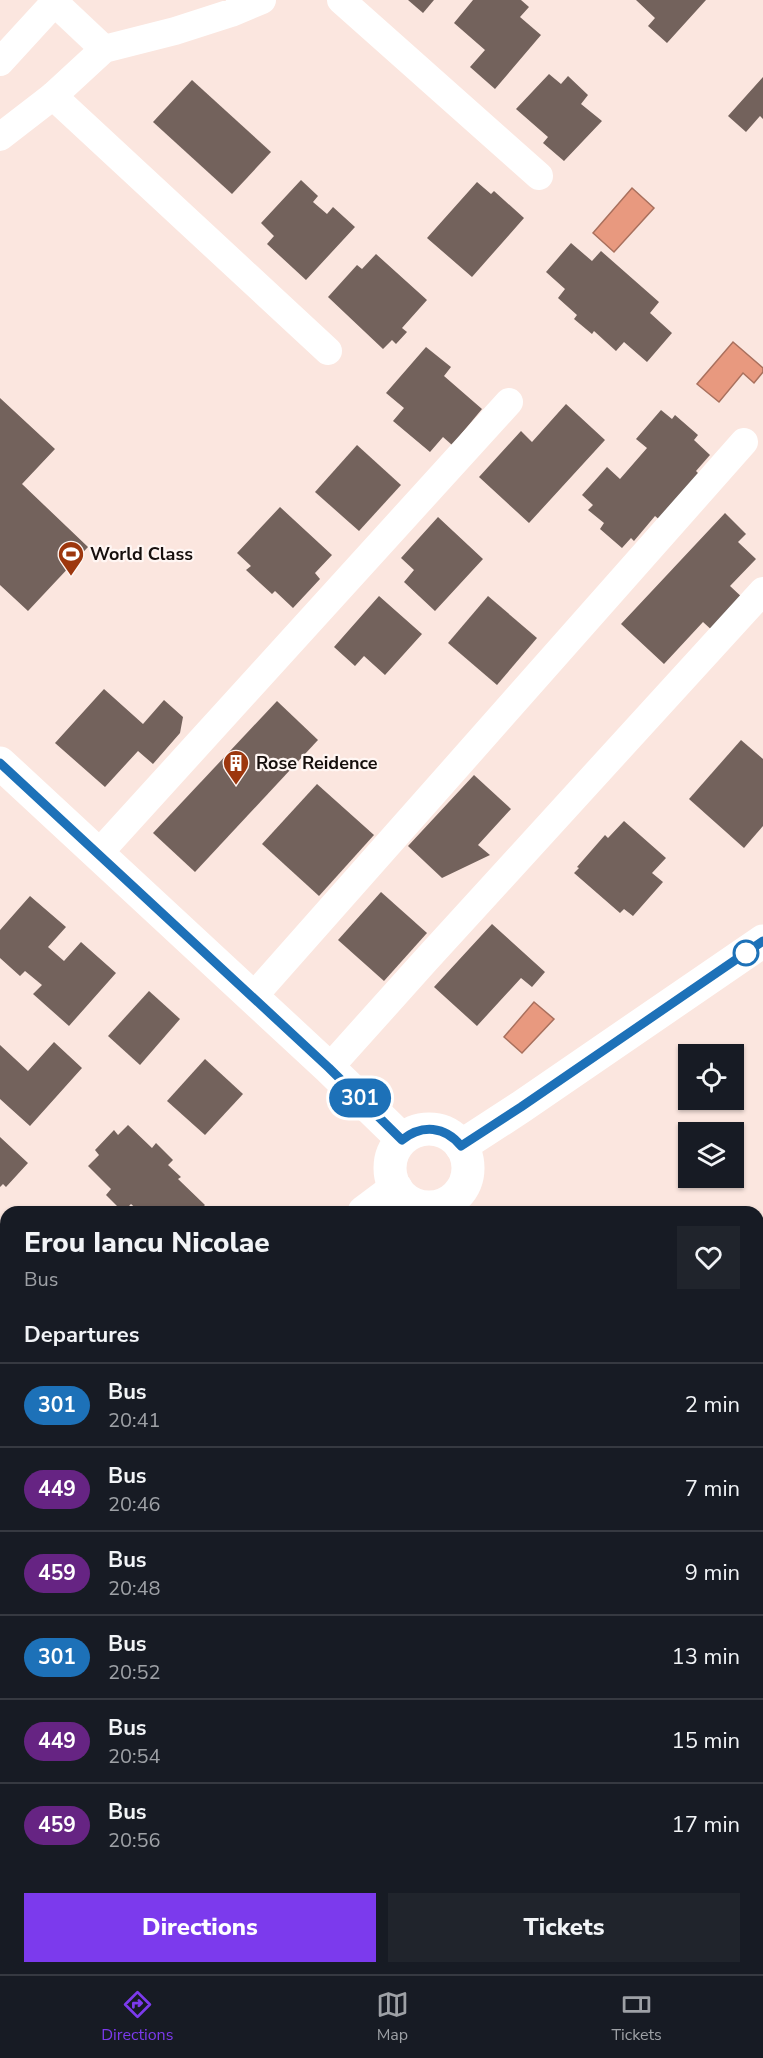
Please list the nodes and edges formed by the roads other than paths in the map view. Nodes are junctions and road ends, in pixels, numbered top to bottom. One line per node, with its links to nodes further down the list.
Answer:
1 (262, 0): 4 (street)
2 (341, 0): 8 (street)
3 (53, 1): 4 (street); 5 (street)
4 (104, 49): 6 (street)
5 (0, 62)
6 (53, 96): 7 (street); 9 (street)
7 (0, 137)
8 (539, 176)
9 (328, 351)
10 (508, 402): 14 (street)
11 (744, 442): 16 (street)
12 (763, 591): 17 (street)
13 (0, 763): 14 (main road)
14 (98, 854): 16 (main road)
15 (763, 941): 19 (main road)
16 (252, 998): 17 (main road)
17 (329, 1068): 18 (main road)
18 (402, 1140): 19 (main road); 20 (main road)
19 (461, 1146): 20 (main road)
20 (396, 1188): 21 (main road)
21 (372, 1206)

